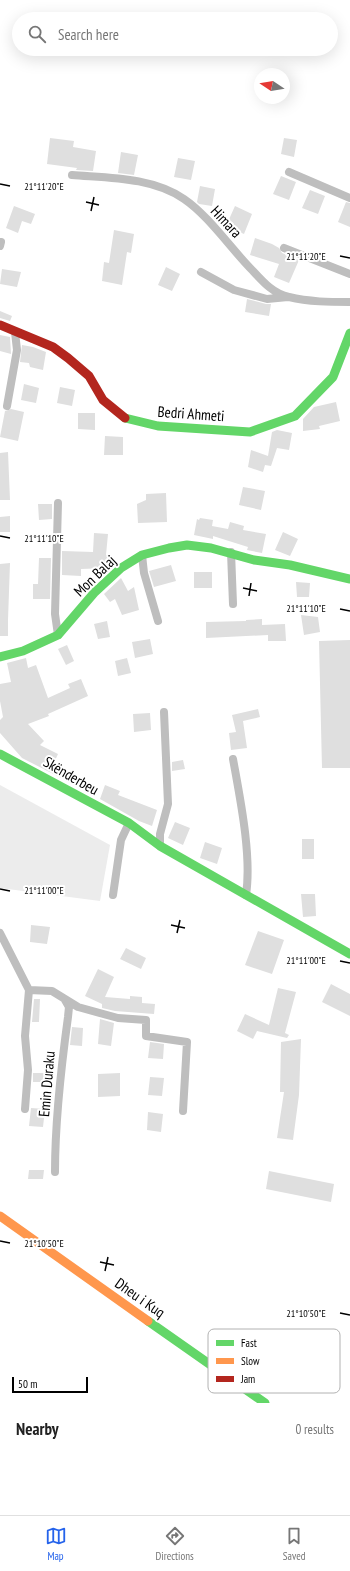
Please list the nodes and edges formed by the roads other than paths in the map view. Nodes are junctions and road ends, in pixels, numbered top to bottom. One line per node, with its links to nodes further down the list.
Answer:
1 (289, 172): 3 (street)
2 (72, 175): 7 (street, Himara)
3 (350, 198)
4 (284, 248): 6 (street)
5 (201, 272): 7 (street)
6 (350, 274)
7 (288, 297): 8 (street, Himara)
8 (350, 302)
9 (0, 325): 10 (street, Bedri Ahmeti)
10 (15, 332): 11 (street, Bedri Ahmeti); 12 (street)
11 (350, 333)
12 (7, 406)
13 (58, 503): 19 (street, Mon Balaj)
14 (231, 552): 15 (street, Mon Balaj); 16 (street, Mon Balaj); 17 (street)
15 (142, 555): 18 (street); 19 (street, Mon Balaj)
16 (350, 579)
17 (233, 604)
18 (158, 621)
19 (58, 634): 20 (street, Mon Balaj)
20 (0, 657)
21 (164, 712): 25 (street)
22 (0, 754): 24 (street, Skënderbeu)
23 (232, 759): 27 (street)
24 (128, 824): 25 (street, Skënderbeu); 26 (street)
25 (160, 846): 27 (street, Skënderbeu)
26 (113, 895)
27 (246, 895): 29 (street, Skënderbeu)
28 (0, 933): 30 (street)
29 (350, 954)
30 (29, 990): 31 (street); 32 (street, Emin Duraku)
31 (65, 999): 33 (street); 34 (street, Emin Duraku)
32 (25, 1109)
33 (183, 1112)
34 (55, 1172)
35 (0, 1216): 36 (street, Dheu i Kuq)
36 (208, 1363)
37 (250, 1393): 38 (street, Dheu i Kuq)
38 (264, 1403)

